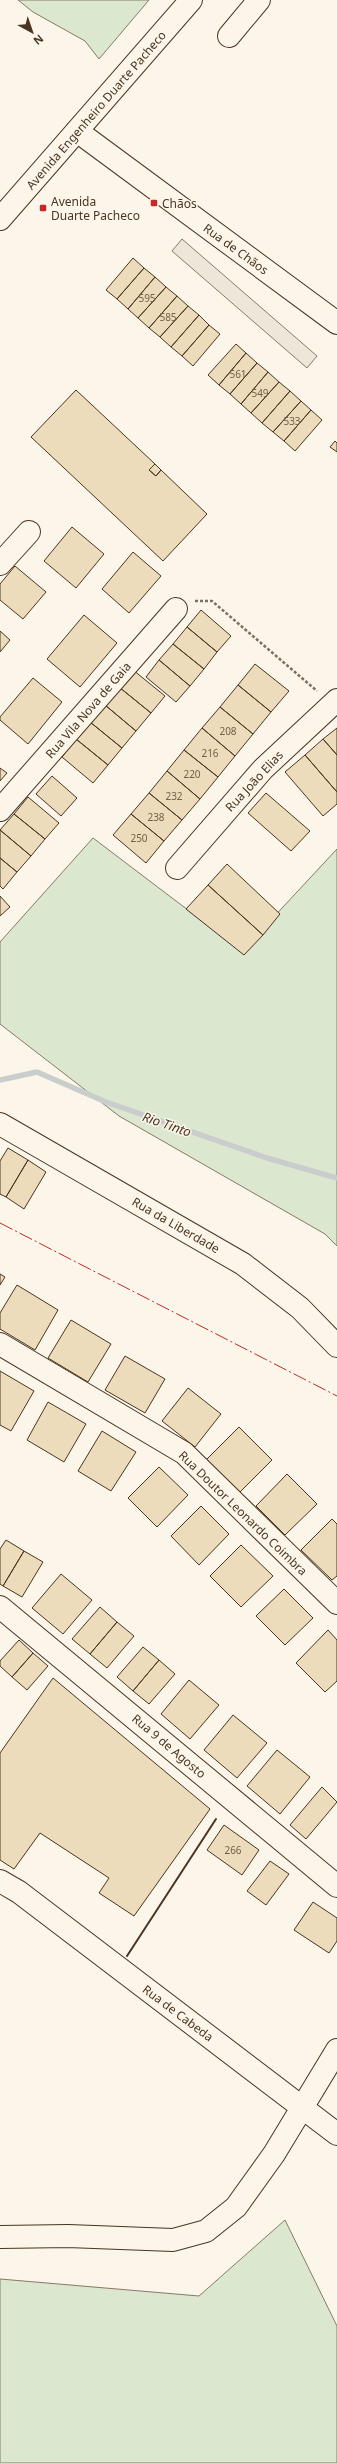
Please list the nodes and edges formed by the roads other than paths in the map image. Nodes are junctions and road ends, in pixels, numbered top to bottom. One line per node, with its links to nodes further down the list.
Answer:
1 (191, 0): 4 (street, Avenida Engenheiro Duarte Pacheco)
2 (259, 0): 3 (street)
3 (229, 36)
4 (77, 131): 5 (street, Avenida Engenheiro Duarte Pacheco); 6 (street, Rua de Chãos)
5 (0, 219)
6 (336, 324)
7 (29, 532): 8 (street)
8 (0, 564)
9 (176, 609): 11 (street, Rua Vila Nova de Gaia)
10 (334, 703): 12 (street, Rua João Elias)
11 (0, 810)
12 (177, 868)
13 (0, 1124): 15 (street, Rua da Liberdade)
14 (0, 1344): 16 (street, Rua Doutor Leonardo Coimbra)
15 (337, 1346)
16 (337, 1603)
17 (3, 1615): 19 (street, Rua 9 de Agosto)
18 (0, 1881): 21 (street, Rua de Cabeda)
19 (336, 1882)
20 (337, 2050): 21 (street)
21 (302, 2106): 22 (street, Rua de Cabeda); 23 (street)
22 (337, 2134)
23 (0, 2237)

